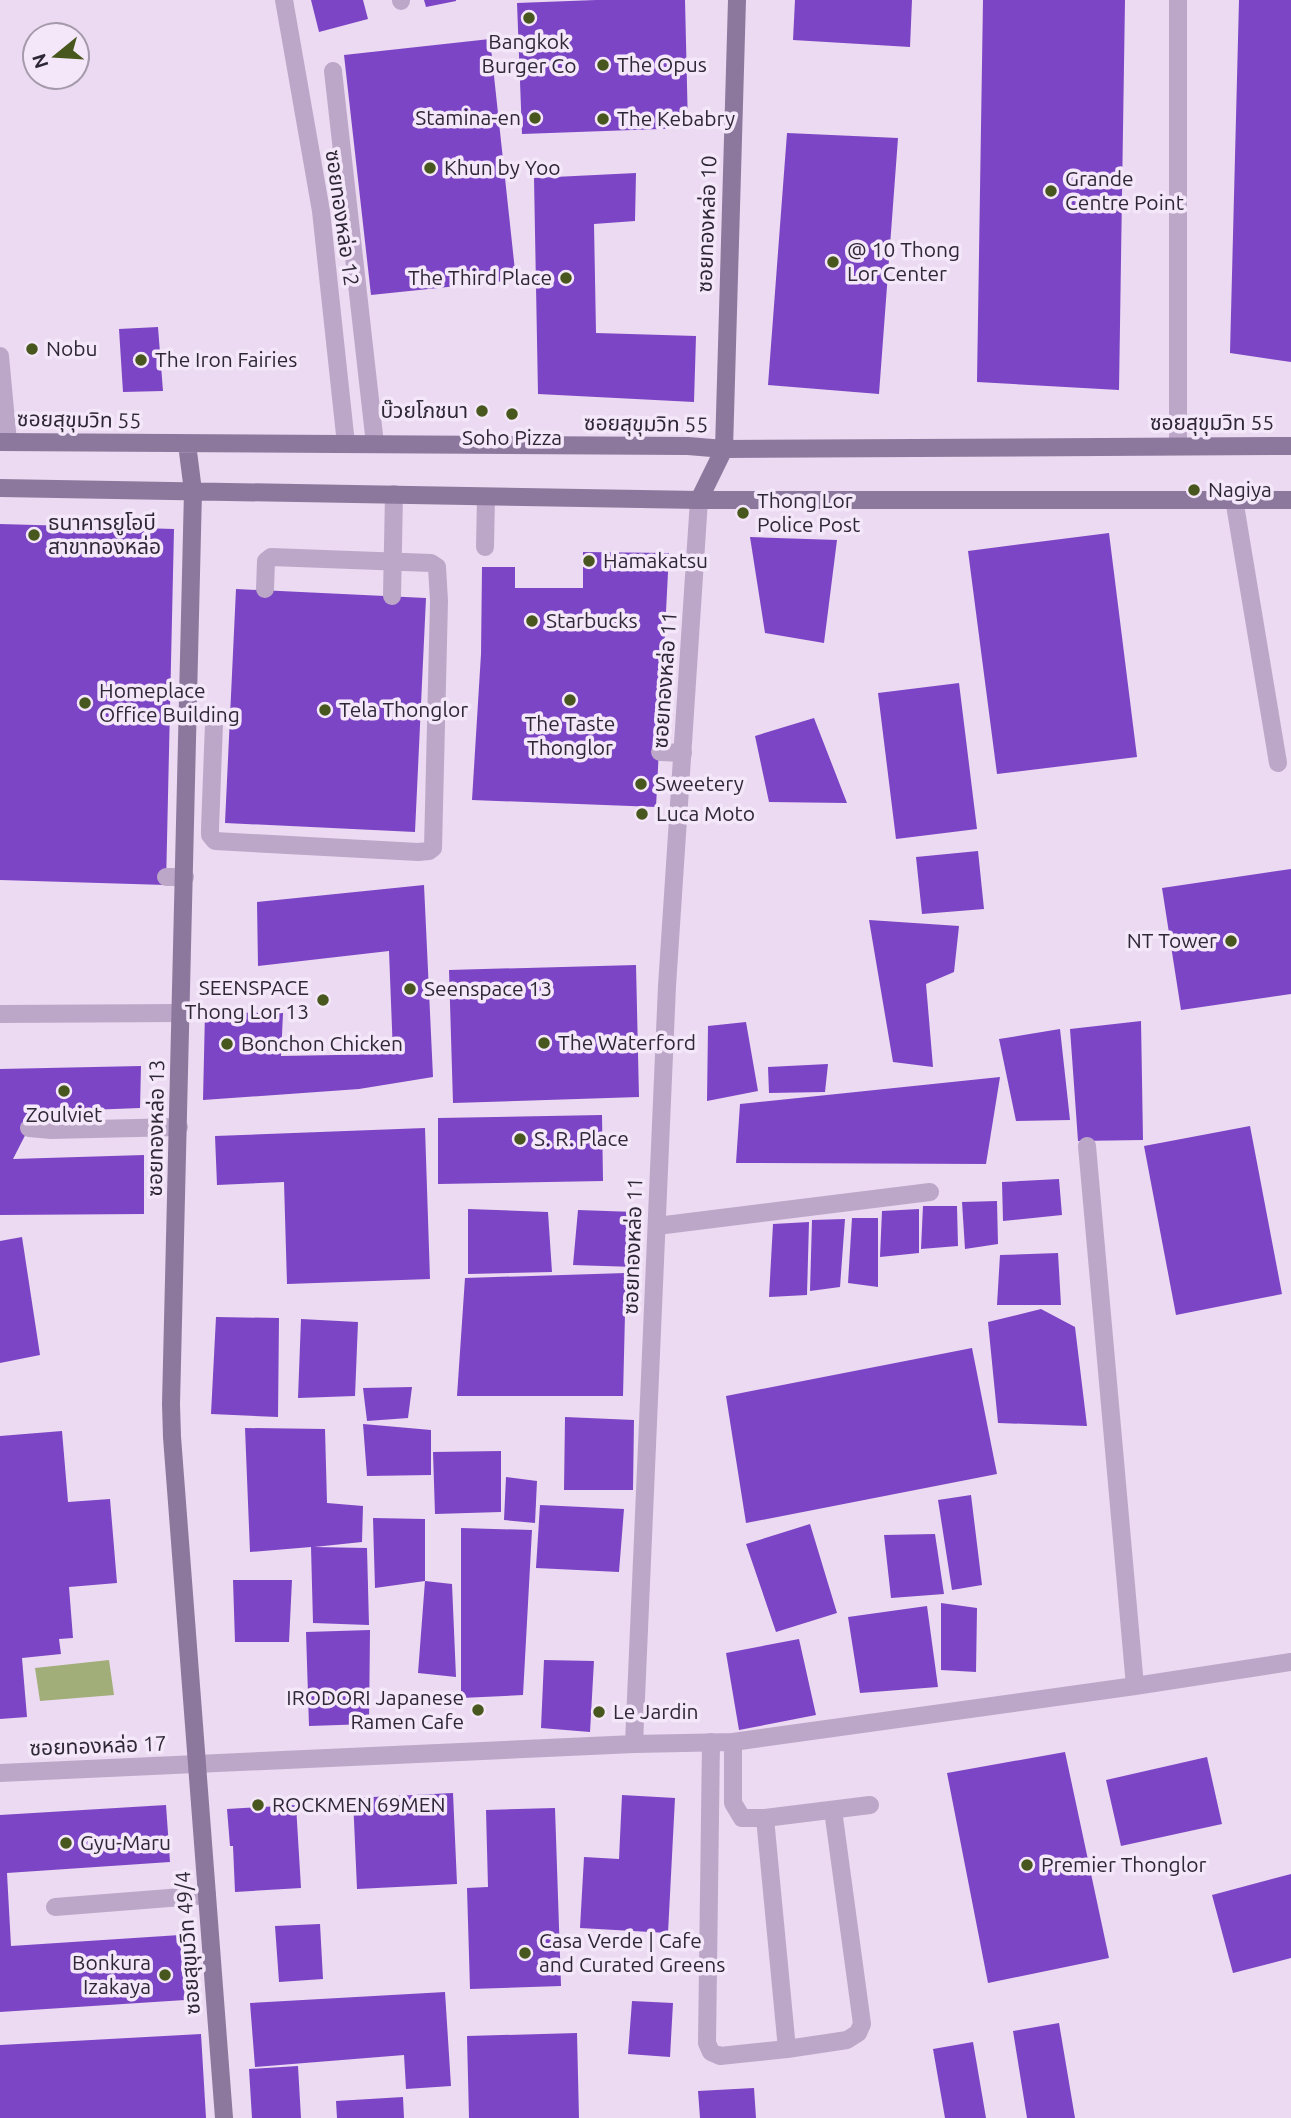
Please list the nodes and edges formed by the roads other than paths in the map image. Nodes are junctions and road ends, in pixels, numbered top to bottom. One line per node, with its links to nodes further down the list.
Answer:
1 (284, 0): 8 (street, ซอยทองหล่อ 12)
2 (737, 0): 12 (main road, ซอยทองหล่อ 10)
3 (1178, 0): 10 (street)
4 (333, 71): 9 (street)
5 (0, 356): 6 (street)
6 (4, 442): 7 (main road, ซอยสุขุมวิท 55)
7 (187, 444): 8 (main road, ซอยสุขุมวิท 55); 14 (main road, ซอยทองหล่อ 13)
8 (346, 444): 9 (main road, ซอยสุขุมวิท 55)
9 (375, 444): 12 (main road, ซอยสุขุมวิท 55)
10 (1178, 445): 11 (main road, ซอยสุขุมวิท 55); 12 (main road, ซอยสุขุมวิท 55)
11 (1291, 446)
12 (724, 449): 18 (main road)
13 (0, 488): 14 (main road)
14 (193, 491): 15 (main road); 29 (main road, ซอยทองหล่อ 13)
15 (394, 494): 16 (main road); 21 (street)
16 (486, 496): 18 (main road); 20 (street)
17 (1234, 499): 18 (main road); 19 (main road); 27 (street)
18 (699, 500): 26 (street, ซอยทองหล่อ 11)
19 (1291, 500)
20 (485, 547)
21 (393, 562): 22 (street); 23 (street); 24 (street)
22 (265, 589)
23 (391, 596)
24 (214, 723)
25 (660, 752): 26 (street)
26 (683, 753): 36 (street, ซอยทองหล่อ 11)
27 (1278, 763)
28 (166, 877): 29 (street)
29 (185, 877): 30 (main road, ซอยทองหล่อ 13)
30 (181, 1013): 31 (street); 32 (main road, ซอยทองหล่อ 13)
31 (0, 1014)
32 (179, 1127): 33 (street); 42 (main road, ซอยทองหล่อ 13)
33 (29, 1128)
34 (1087, 1146): 38 (street)
35 (930, 1192): 36 (street)
36 (657, 1226): 41 (street, ซอยทองหล่อ 11)
37 (1291, 1662): 38 (street, ซอยทองหล่อ 17)
38 (1135, 1686): 40 (street, ซอยทองหล่อ 17)
39 (711, 1742): 40 (street, ซอยทองหล่อ 17); 41 (street, ซอยทองหล่อ 17); 49 (street)
40 (733, 1742): 46 (street)
41 (634, 1744): 42 (street, ซอยทองหล่อ 17)
42 (197, 1765): 43 (street, ซอยทองหล่อ 17); 47 (main road, ซอยสุขุมวิท 49/4)
43 (0, 1773)
44 (870, 1805): 45 (street)
45 (832, 1810): 46 (street); 49 (street)
46 (765, 1818): 49 (street)
47 (207, 1895): 48 (street); 50 (main road, ซอยสุขุมวิท 49/4)
48 (55, 1908)
49 (787, 2049)
50 (224, 2118)

